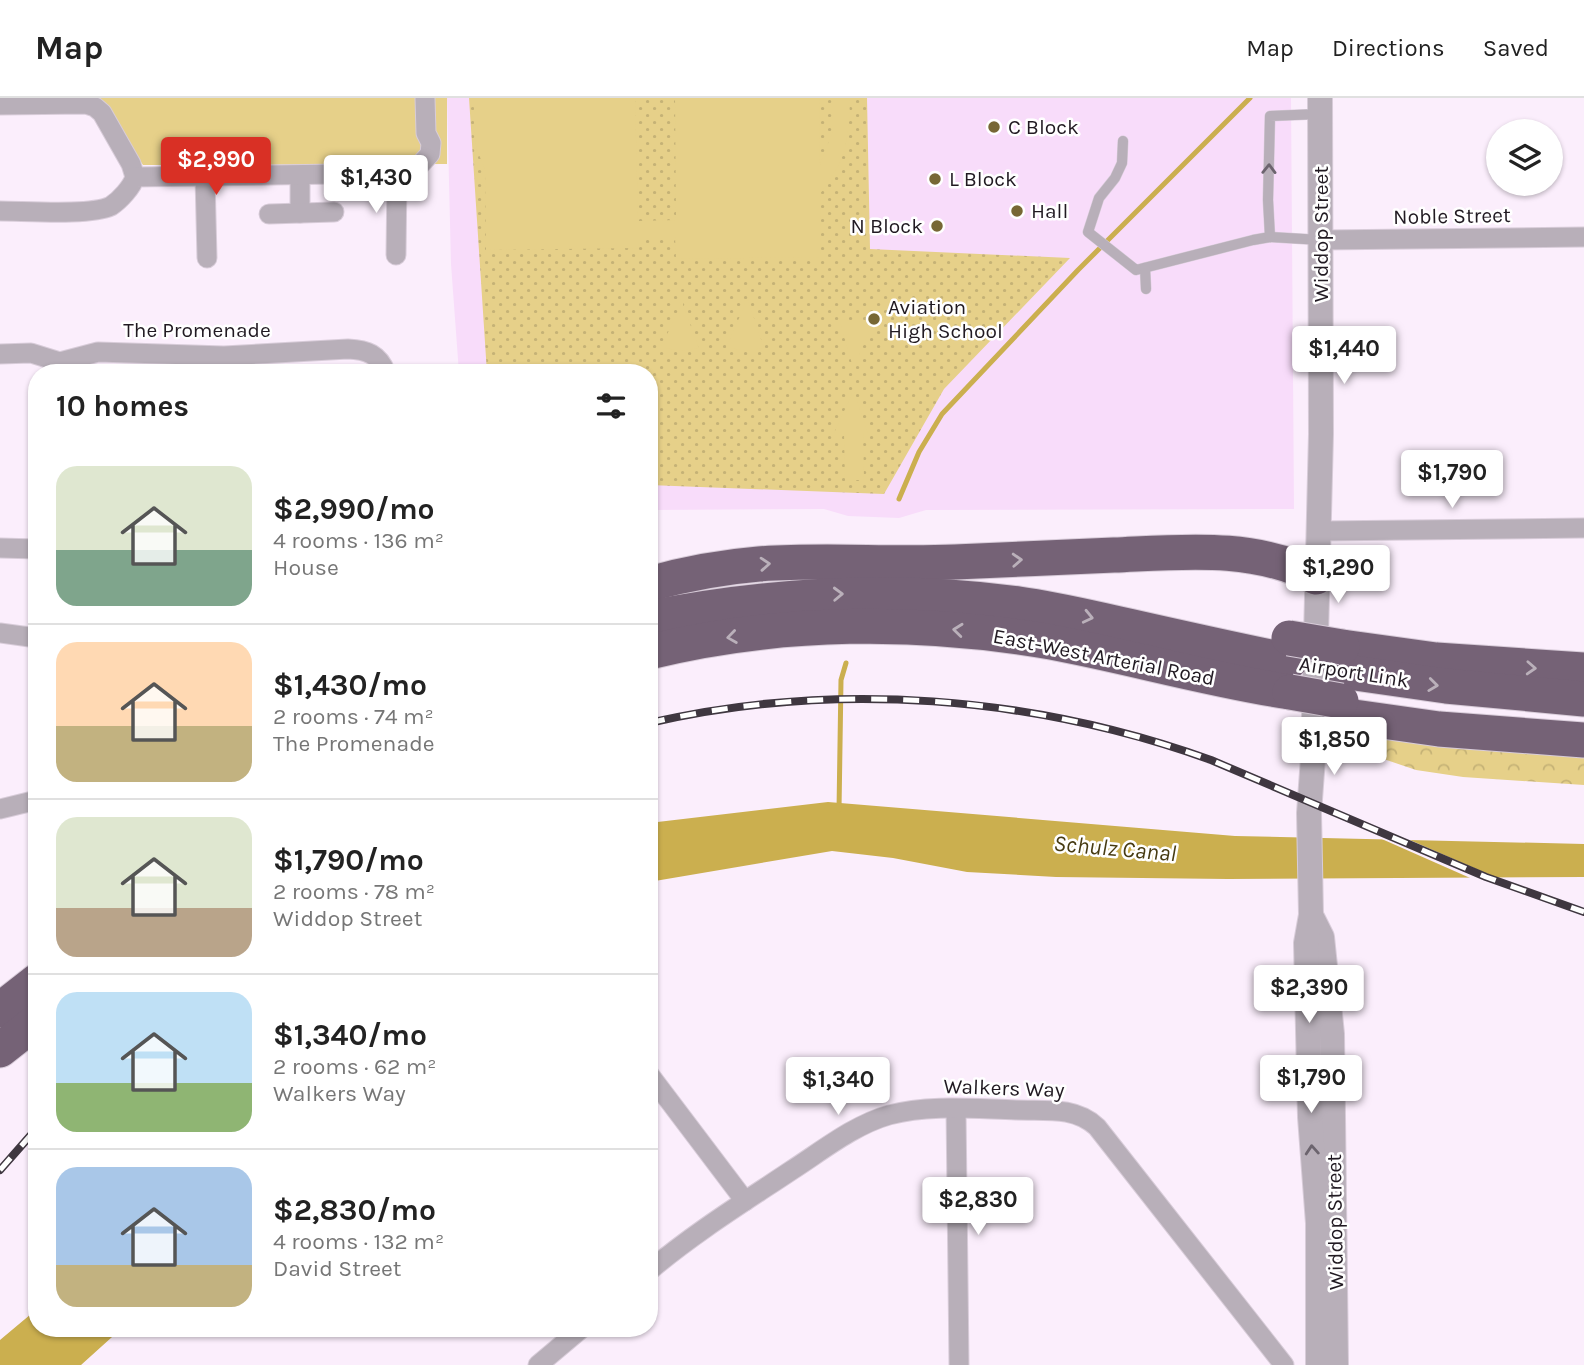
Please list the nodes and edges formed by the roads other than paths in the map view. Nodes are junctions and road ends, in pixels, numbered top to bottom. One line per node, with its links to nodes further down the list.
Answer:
1 (425, 98): 5 (street)
2 (0, 105): 7 (street)
3 (1320, 106): 13 (lane, one-way to 3); 15 (street, Widdop Street)
4 (1122, 141): 18 (lane)
5 (397, 175): 6 (street); 16 (street)
6 (300, 176): 8 (street); 11 (street)
7 (135, 177): 8 (street); 9 (street)
8 (205, 177): 17 (street)
9 (0, 211)
10 (334, 212): 11 (street)
11 (300, 213): 12 (street)
12 (269, 214)
13 (1270, 237): 15 (lane); 18 (lane)
14 (1584, 237): 15 (street, Noble Street)
15 (1321, 240): 25 (street, Widdop Street)
16 (396, 255)
17 (206, 258)
18 (1146, 268): 19 (lane)
19 (1146, 289)
20 (0, 354): 21 (street, The Promenade)
21 (54, 364)
22 (67, 364): 23 (street, The Promenade)
23 (382, 364)
24 (1584, 528): 25 (street)
25 (1320, 531): 28 (street, Widdop Street)
26 (0, 548): 27 (street)
27 (28, 549)
28 (1316, 577): 29 (highway, one-way to 28); 43 (street, Widdop Street)
29 (658, 581)
30 (658, 617): 31 (highway, East-West Arterial Road, one-way to 31)
31 (1127, 626): 36 (highway, Airport Link)
32 (0, 633): 33 (street)
33 (28, 637)
34 (658, 650): 36 (highway, East-West Arterial Road, one-way to 34)
35 (1584, 670): 37 (highway, one-way to 35)
36 (1285, 677): 37 (highway); 37 (highway, bridge)
37 (1341, 683): 38 (highway, Airport Link, one-way to 38); 39 (highway, Airport Link); 40 (highway)
38 (1584, 699)
39 (1584, 722)
40 (1584, 740)
41 (28, 802): 42 (street)
42 (0, 809)
43 (1311, 915): 56 (street, Widdop Street, one-way to 43); 57 (street, Widdop Street)
44 (28, 988): 45 (highway)
45 (0, 1010)
46 (28, 1028): 47 (highway)
47 (0, 1050)
48 (658, 1086): 50 (street)
49 (956, 1109): 50 (street, Walkers Way); 54 (street); 55 (street, Walkers Way)
50 (745, 1201): 51 (street, Walkers Way)
51 (658, 1264)
52 (571, 1337): 53 (street)
53 (538, 1365)
54 (959, 1365)
55 (1284, 1365)
56 (1318, 1365)
57 (1336, 1365)

